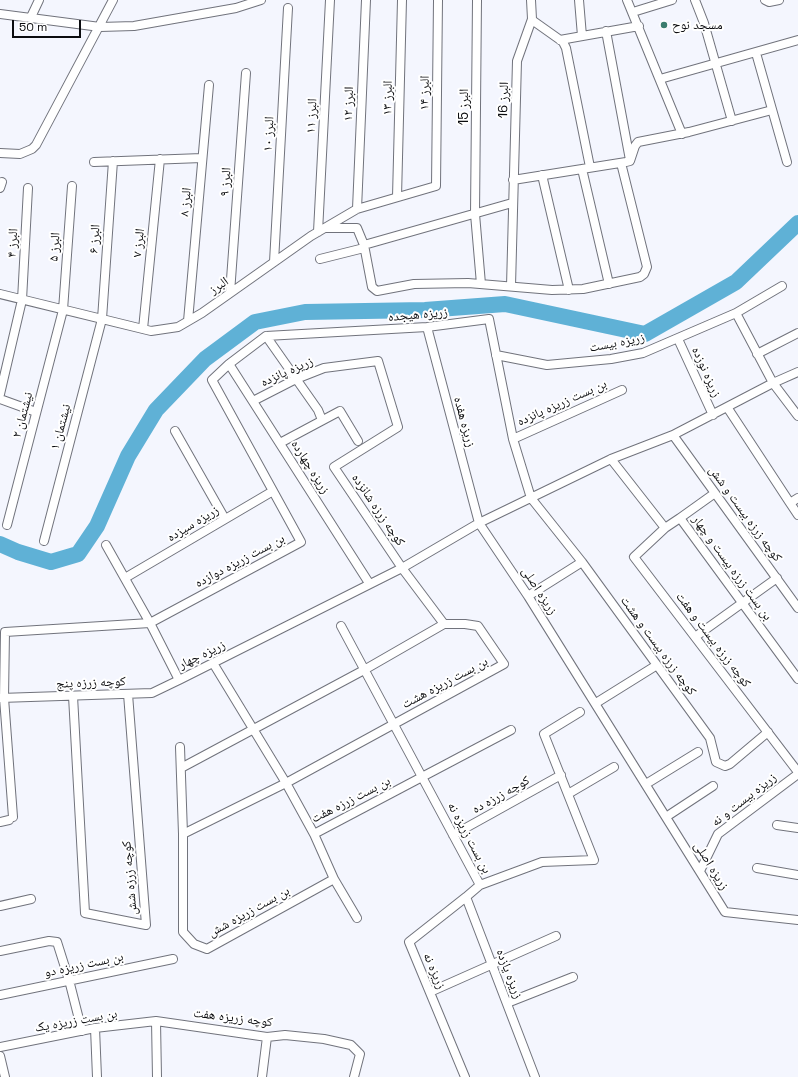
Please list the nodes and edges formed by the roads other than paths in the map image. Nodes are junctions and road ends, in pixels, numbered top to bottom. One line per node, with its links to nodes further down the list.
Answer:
1 (39, 0): 20 (street)
2 (113, 0): 23 (street)
3 (261, 0): 16 (street)
4 (330, 0): 54 (street, البرز ۱۱)
5 (366, 0): 52 (street, البرز ۱۲)
6 (402, 0): 50 (street, البرز ۱۳)
7 (438, 0): 48 (street, البرز ۱۴)
8 (476, 0): 53 (street, البرز 15)
9 (531, 0): 21 (street, البرز 16)
10 (579, 0): 25 (street)
11 (628, 0): 18 (street)
12 (672, 0): 18 (street)
13 (695, 0): 29 (street)
14 (765, 0): 15 (street)
15 (779, 0)
16 (235, 4): 23 (street)
17 (288, 8): 57 (street, البرز ۱۰)
18 (633, 12): 22 (street)
19 (0, 14): 20 (street)
20 (31, 17): 23 (street)
21 (532, 20): 26 (street); 46 (street, البرز 16)
22 (639, 26): 24 (street); 31 (street)
23 (100, 27): 36 (street)
24 (606, 31): 25 (street); 40 (street)
25 (582, 36): 26 (street)
26 (560, 40): 44 (street)
27 (798, 40): 28 (street)
28 (756, 53): 29 (street); 33 (street)
29 (715, 65): 31 (street); 34 (street)
30 (246, 73): 63 (street, البرز ۹)
31 (660, 79): 35 (street)
32 (209, 85): 37 (street, البرز ۸)
33 (772, 110): 34 (street); 42 (street)
34 (732, 122): 35 (street)
35 (682, 134): 40 (street)
36 (0, 153)
37 (202, 158): 38 (street); 69 (street, البرز ۸)
38 (160, 160): 39 (street); 71 (street, البرز ۷)
39 (113, 161): 41 (street); 68 (street, البرز ۶)
40 (630, 161): 43 (street)
41 (94, 162)
42 (787, 162)
43 (621, 163): 44 (street); 59 (street)
44 (586, 168): 45 (street); 59 (street)
45 (542, 175): 46 (street); 62 (street)
46 (513, 180): 51 (street, البرز 16)
47 (72, 186): 66 (street, البرز ۵)
48 (436, 186): 50 (street, البرز)
49 (28, 188): 65 (street, البرز ۴)
50 (397, 197): 52 (street, البرز)
51 (512, 203): 53 (street); 60 (street, البرز 16)
52 (357, 208): 54 (street, البرز)
53 (475, 214): 55 (street); 58 (street, البرز 15)
54 (321, 230): 55 (street); 57 (street, البرز)
55 (364, 246): 56 (street); 58 (street)
56 (320, 259)
57 (274, 262): 63 (street, البرز)
58 (481, 284): 60 (street)
59 (609, 284): 62 (street)
60 (511, 286): 62 (street)
61 (782, 286): 67 (street, زریزه بیست)
62 (569, 290)
63 (230, 293): 69 (street, البرز)
64 (0, 294): 65 (street, البرز)
65 (22, 300): 66 (street, البرز); 79 (street, البرز ۴)
66 (63, 310): 68 (street, البرز); 87 (street, نيشتمان ۲)
67 (736, 313): 74 (street, زریزه بیست); 75 (street)
68 (102, 319): 71 (street, البرز); 109 (street, نيشتمان ۱)
69 (188, 321): 71 (street, البرز)
70 (427, 327): 73 (street, زریزه هیجده); 76 (street, زریزه هیجده); 106 (street, زریزه هفده)
71 (143, 329)
72 (798, 333): 75 (street)
73 (266, 336): 77 (street, بن بست زریزه دوازده); 80 (street)
74 (678, 339): 76 (street, زریزه بیست); 88 (street, زریزه نوزده)
75 (757, 354): 81 (street)
76 (496, 355): 93 (street, زریزه هیجده)
77 (229, 364): 85 (street, زریزه چهارده); 98 (street, بن بست زریزه دوازده)
78 (798, 372): 81 (street)
79 (2, 377): 83 (street, البرز ۴)
80 (296, 379): 85 (street, زریزه پانزده); 90 (street); 97 (street, زریزه پانزده)
81 (773, 383): 86 (street); 89 (street)
82 (622, 390): 93 (street, بن بست زریزه پانزده)
83 (0, 394)
84 (0, 399): 87 (street)
85 (253, 401): 95 (street, زریزه چهارده)
86 (727, 408): 88 (street); 102 (street)
87 (36, 412): 107 (street, نيشتمان ۲)
88 (713, 415): 92 (street)
89 (798, 416)
90 (322, 420): 94 (street); 95 (street)
91 (175, 431): 105 (street)
92 (673, 435): 96 (street); 99 (street, کوچه زرزه بیست و شش)
93 (513, 439): 100 (street, زریزه هیجده)
94 (358, 441)
95 (280, 443): 115 (street, زریزه چهارده)
96 (611, 459): 100 (street); 108 (street)
97 (334, 467): 112 (street, کوچه زرزه شانزده)
98 (273, 491): 105 (street, زریزه سیزده); 119 (street, بن بست زریزه دوازده)
99 (715, 493): 104 (street); 114 (street, کوچه زرزه بیست و شش)
100 (531, 498): 106 (street); 111 (street, کوچه زرزه بیست و هشت)
101 (798, 498): 102 (street)
102 (790, 504): 103 (street)
103 (798, 515)
104 (680, 518): 108 (street, بن بست زرزه بیست و چهار); 117 (street, بن بست زرزه بیست و چهار)
105 (225, 519): 113 (street, زریزه سیزده)
106 (479, 523): 112 (street, زریزه چهار); 116 (street, زریزه اصلی)
107 (6, 525)
108 (665, 528): 123 (street, کوچه زرزه بیست و هفت)
109 (44, 541)
110 (106, 545): 113 (street)
111 (582, 562): 116 (street); 125 (street, کوچه زرزه بیست و هشت)
112 (402, 568): 115 (street, زریزه چهار); 120 (street, کوچه زرزه شانزده)
113 (125, 578): 119 (street)
114 (777, 578): 117 (street); 118 (street, کوچه زرزه بیست و شش)
115 (369, 583): 124 (street, زریزه چهار)
116 (528, 596): 132 (street, زریزه اصلی)
117 (742, 603): 123 (street); 127 (street, بن بست زرزه بیست و چهار)
118 (798, 608)
119 (150, 623): 122 (street); 128 (street, زریزه چهار)
120 (444, 624): 126 (street, بن بست زریزه هشت); 134 (street, بن بست زریزه هشت)
121 (340, 626): 126 (street, بن بست زریزه نه)
122 (2, 632): 131 (street)
123 (695, 637): 137 (street, کوچه زرزه بیست و هفت)
124 (214, 663): 128 (street, زریزه چهار); 135 (street, بن بست زرزه هفت)
125 (657, 665): 132 (street); 137 (street, کوچه زرزه بیست و هشت)
126 (364, 670): 134 (street, بن بست زریزه نه); 135 (street, بن بست زریزه هشت)
127 (798, 679)
128 (179, 680): 129 (street, کوچه زرزه پنج)
129 (128, 694): 130 (street, کوچه زرزه پنج); 130 (street, کوچه زرزه شش)
130 (73, 696): 131 (street, کوچه زرزه پنج)
131 (2, 698): 150 (street)
132 (596, 704): 146 (street, زریزه اصلی)
133 (580, 712): 143 (street, بن بست زریزه نه)
134 (394, 724): 144 (street, بن بست زریزه نه); 145 (street, بن بست زریزه هشت)
135 (254, 729): 141 (street, بن بست زریزه هشت); 145 (street, بن بست زرزه هفت)
136 (511, 730): 144 (street, بن بست زرزه هفت)
137 (768, 732): 142 (street, کوچه زرزه بیست و هفت)
138 (180, 747): 141 (street)
139 (698, 752): 146 (street)
140 (614, 767): 148 (street)
141 (181, 768): 153 (street)
142 (798, 773): 157 (street, زریزه بیست و نه)
143 (561, 775): 148 (street, بن بست زریزه نه); 155 (street, کوچه زرزه ده)
144 (422, 776): 154 (street, بن بست زرزه هفت); 155 (street, بن بست زریزه نه)
145 (286, 783): 153 (street, بن بست زریزه هشت); 154 (street, بن بست زرزه هفت)
146 (646, 784): 149 (street, زریزه اصلی)
147 (713, 786): 149 (street)
148 (568, 794): 160 (street, بن بست زریزه نه)
149 (666, 817): 157 (street, زریزه اصلی)
150 (0, 822)
151 (777, 825): 152 (street)
152 (798, 828)
153 (183, 834): 159 (street, بن بست زریزه شش)
154 (314, 834): 159 (street)
155 (453, 835): 160 (street, بن بست زریزه نه)
156 (757, 868): 158 (street)
157 (700, 871): 165 (street, زریزه اصلی)
158 (798, 875)
159 (334, 879): 164 (street)
160 (480, 885): 161 (street)
161 (466, 897): 169 (street, زریزه یازده); 172 (street, زریزه نه)
162 (31, 899): 163 (street)
163 (0, 906)
164 (358, 918)
165 (798, 920)
166 (556, 936): 169 (street)
167 (0, 951): 171 (street)
168 (173, 959): 171 (street, بن بست زریزه دو)
169 (492, 965): 172 (street); 174 (street, زریزه یازده)
170 (573, 976): 174 (street)
171 (70, 980): 173 (street, بن بست زریزه دو); 177 (street)
172 (430, 992): 186 (street, زریزه نه)
173 (0, 995)
174 (507, 1003): 187 (street, زریزه یازده)
175 (156, 1021): 176 (street, بن بست زریزه یک); 178 (street, کوچه زریزه هفت); 183 (street)
176 (95, 1028): 177 (street, بن بست زریزه یک); 182 (street)
177 (82, 1031): 179 (street, بن بست زریزه یک)
178 (267, 1037): 184 (street); 185 (street, کوچه زریزه هفت)
179 (0, 1047)
180 (0, 1056): 181 (street)
181 (5, 1077)
182 (97, 1077)
183 (157, 1077)
184 (262, 1077)
185 (354, 1077)
186 (465, 1077)
187 (535, 1077)

